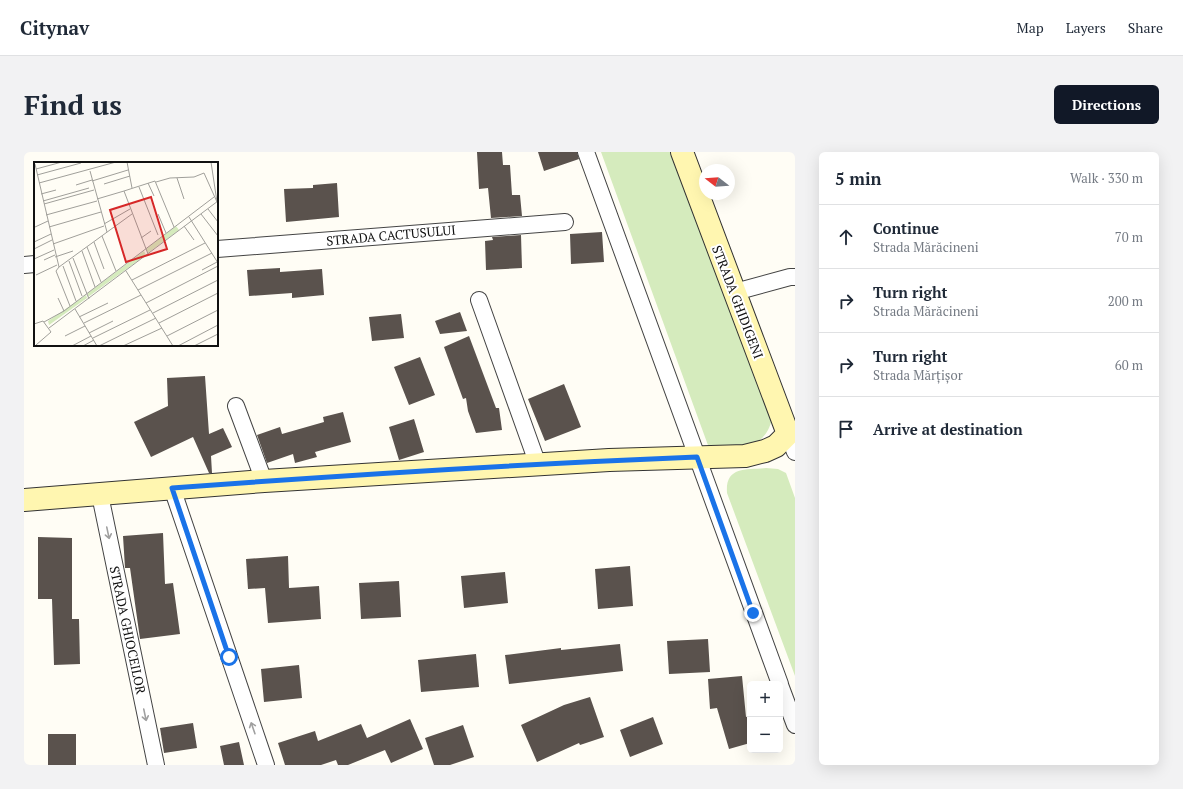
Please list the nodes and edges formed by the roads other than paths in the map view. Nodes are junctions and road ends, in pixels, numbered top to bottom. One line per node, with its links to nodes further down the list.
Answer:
1 (586, 152): 10 (street)
2 (682, 152): 6 (street, STRADA GHIDIGENI)
3 (565, 222): 4 (street, STRADA CACTUSULUI)
4 (218, 249)
5 (795, 276): 6 (street)
6 (735, 292): 9 (street, STRADA GHIDIGENI)
7 (479, 300): 11 (street)
8 (236, 406): 12 (street)
9 (792, 443): 10 (street)
10 (697, 457): 11 (street); 16 (street)
11 (538, 465): 12 (street)
12 (264, 482): 13 (street)
13 (172, 488): 14 (street); 20 (street, one-way to 13)
14 (100, 495): 15 (street); 19 (street, STRADA GHIOCEILOR, one-way to 19)
15 (24, 500)
16 (779, 681)
17 (783, 693): 18 (street)
18 (795, 725)
19 (156, 765)
20 (266, 765)

